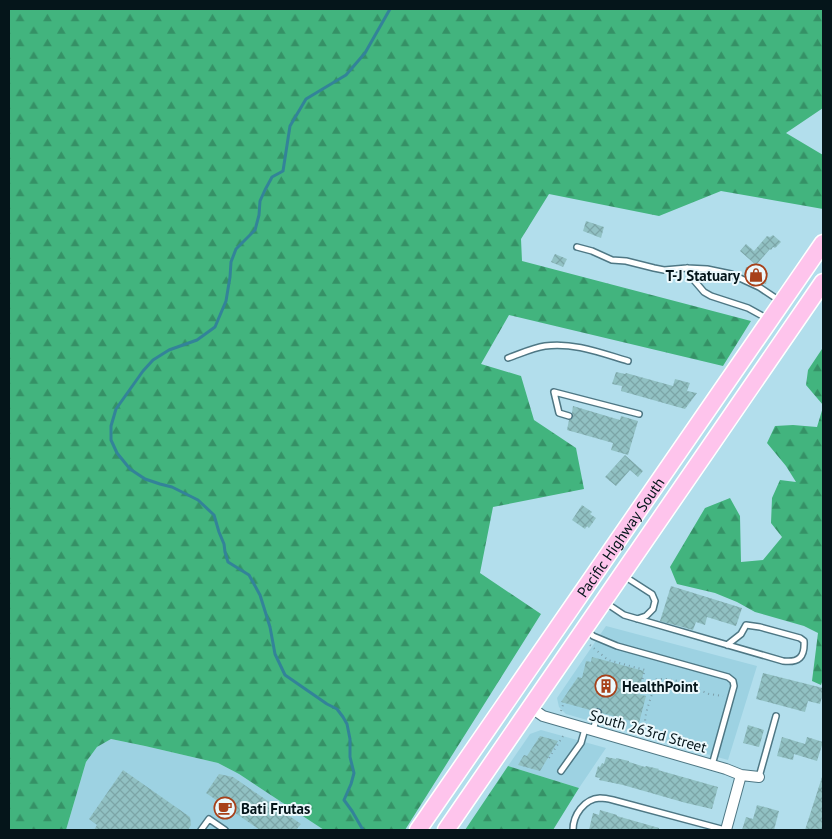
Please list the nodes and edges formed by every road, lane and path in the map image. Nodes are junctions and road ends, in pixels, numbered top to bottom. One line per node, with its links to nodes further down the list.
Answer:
1 (823, 243): 5 (main road, Pacific Highway South)
2 (577, 246): 3 (lane)
3 (687, 268): 5 (lane); 6 (lane)
4 (823, 282): 12 (main road, Pacific Highway South)
5 (783, 302): 6 (main road, Pacific Highway South)
6 (770, 320): 11 (main road, Pacific Highway South)
7 (508, 358): 8 (lane)
8 (628, 361)
9 (639, 414): 10 (lane)
10 (569, 416)
11 (606, 558): 15 (main road, Pacific Highway South); 16 (main road)
12 (622, 575): 13 (main road, Pacific Highway South); 14 (lane)
13 (604, 601): 14 (lane); 16 (main road, Pacific Highway South)
14 (636, 619): 17 (lane)
15 (563, 620): 19 (main road); 36 (main road, Pacific Highway South)
16 (586, 636): 18 (path); 19 (main road, Pacific Highway South); 20 (lane)
17 (727, 645): 17 (lane)
18 (642, 685): 20 (path); 28 (path)
19 (543, 689): 22 (main road, Pacific Highway South)
20 (731, 698): 30 (lane)
21 (564, 702): 24 (path)
22 (530, 707): 26 (street, South 263rd Street); 37 (main road, Pacific Highway South)
23 (598, 712): 26 (lane)
24 (561, 714)
25 (776, 716): 33 (lane)
26 (589, 730): 30 (street, South 263rd Street); 31 (lane)
27 (565, 733): 29 (path)
28 (662, 739)
29 (549, 758)
30 (712, 765): 32 (street, South 263rd Street)
31 (561, 771)
32 (741, 775): 33 (street, South 263rd Street); 39 (street)
33 (759, 777)
34 (201, 830): 35 (lane)
35 (225, 830)
36 (418, 830)
37 (446, 830)
38 (573, 830): 39 (lane)
39 (726, 830)

